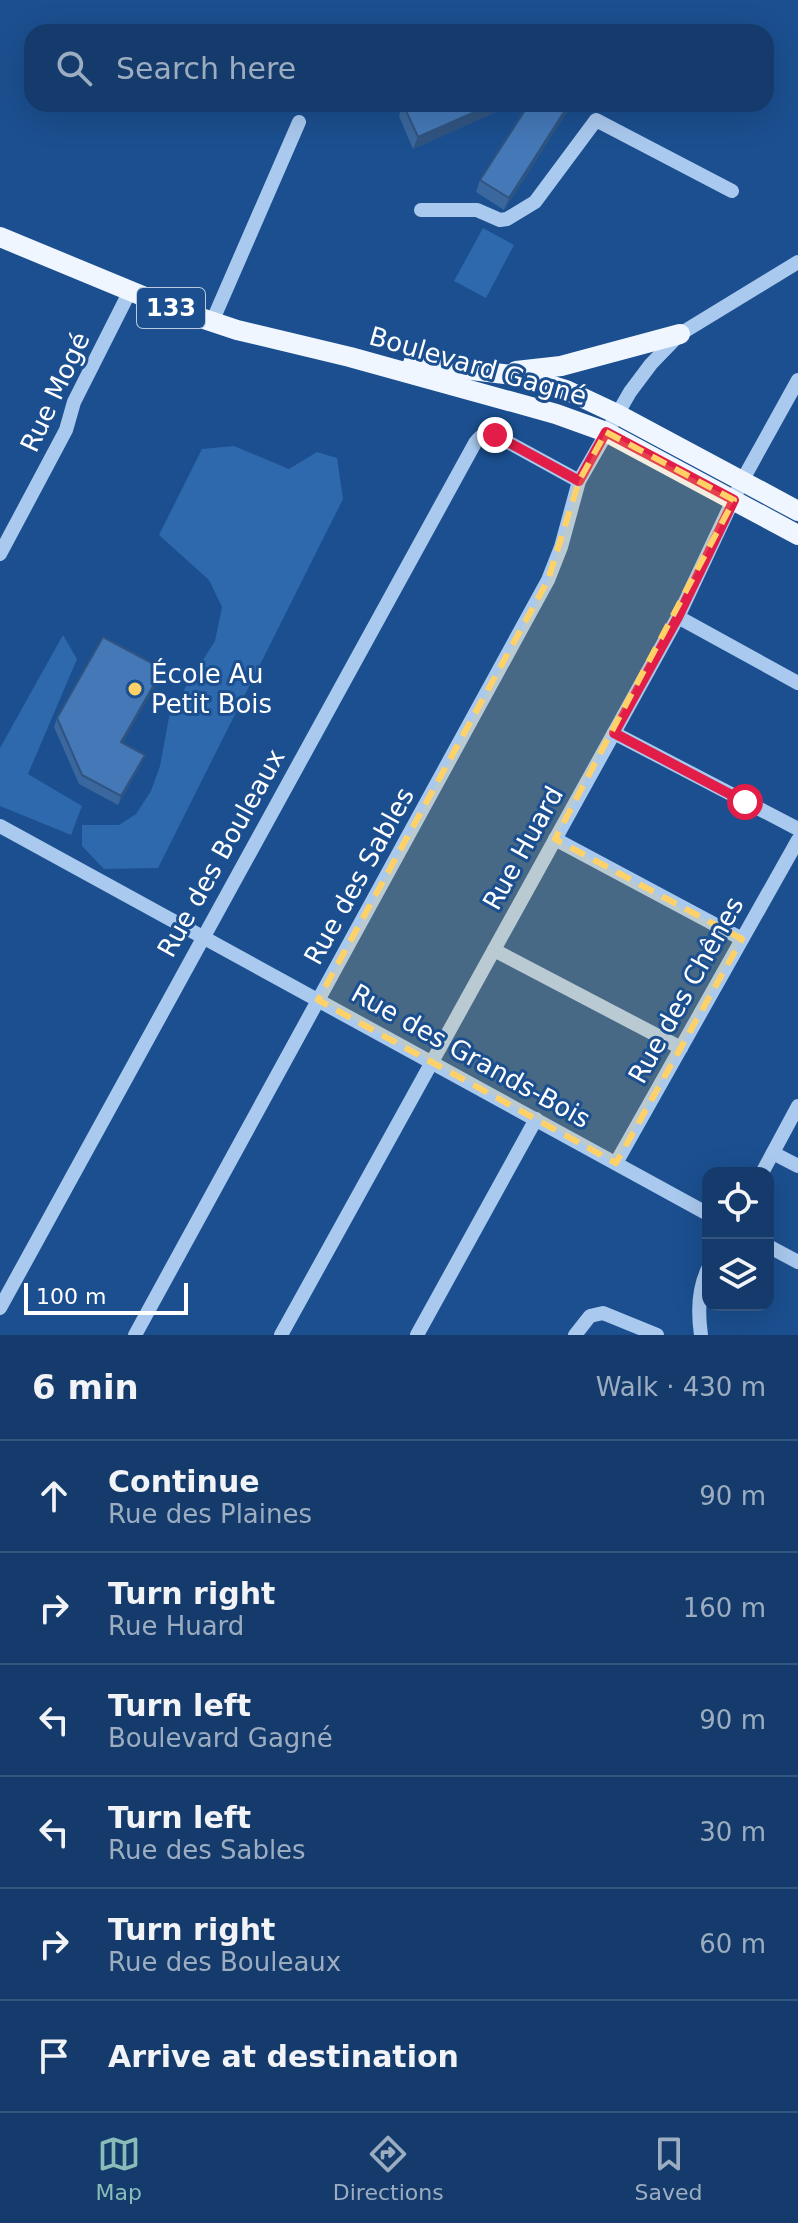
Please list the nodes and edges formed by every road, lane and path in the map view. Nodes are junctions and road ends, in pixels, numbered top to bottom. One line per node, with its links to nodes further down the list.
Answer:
1 (299, 122): 7 (street)
2 (732, 191): 3 (street)
3 (421, 210)
4 (0, 237): 6 (main road, 133)
5 (798, 262): 8 (street, Rue des Sables)
6 (130, 291): 7 (main road, 133); 18 (street, Rue Mogé)
7 (212, 322): 9 (main road, 133)
8 (680, 334): 10 (main road); 12 (street, Rue des Sables)
9 (350, 357): 10 (main road, Boulevard Gagné / 133); 13 (main road, Boulevard Gagné / 133)
10 (497, 372): 12 (main road, Boulevard Gagné / 133)
11 (798, 380): 15 (street, Rue Huard)
12 (617, 414): 13 (street, Rue des Sables); 15 (main road, Boulevard Gagné / 133)
13 (606, 432): 14 (street, Rue des Sables); 15 (main road, Boulevard Gagné / 133)
14 (579, 481): 26 (street, Rue des Bouleaux); 29 (street, Rue des Sables)
15 (738, 490): 16 (main road, Boulevard Gagné / 133); 17 (main road, Boulevard Gagné / 133); 19 (street, Rue Huard)
16 (798, 511)
17 (798, 535)
18 (0, 554)
19 (678, 617): 20 (street); 21 (street, Rue Huard)
20 (798, 683)
21 (614, 733): 23 (street); 24 (street, Rue Huard)
22 (0, 826): 26 (street, Rue des Grands-Bois)
23 (798, 829)
24 (555, 839): 27 (street); 28 (street, Rue Huard)
25 (798, 840): 27 (street, Rue des Chênes)
26 (202, 937): 29 (street, Rue des Grands-Bois); 42 (street, Rue des Bouleaux)
27 (742, 939): 30 (street, Rue des Chênes)
28 (494, 950): 30 (street); 31 (street, Rue Huard)
29 (318, 1000): 31 (street, Rue des Grands-Bois); 43 (street, Rue des Sables)
30 (681, 1048): 35 (street, Rue des Chênes)
31 (432, 1062): 33 (street, Rue des Grands-Bois); 44 (street, Rue Huard)
32 (797, 1110): 34 (street)
33 (536, 1119): 35 (street, Rue des Grands-Bois); 45 (street)
34 (773, 1153): 36 (street); 37 (street)
35 (616, 1163): 38 (street, Rue des Grands-Bois)
36 (798, 1166)
37 (765, 1167)
38 (702, 1211)
39 (774, 1249): 40 (street)
40 (798, 1262)
41 (702, 1284): 48 (street)
42 (0, 1308)
43 (135, 1335)
44 (281, 1335)
45 (417, 1335)
46 (575, 1335): 47 (street)
47 (657, 1335)
48 (701, 1335)

